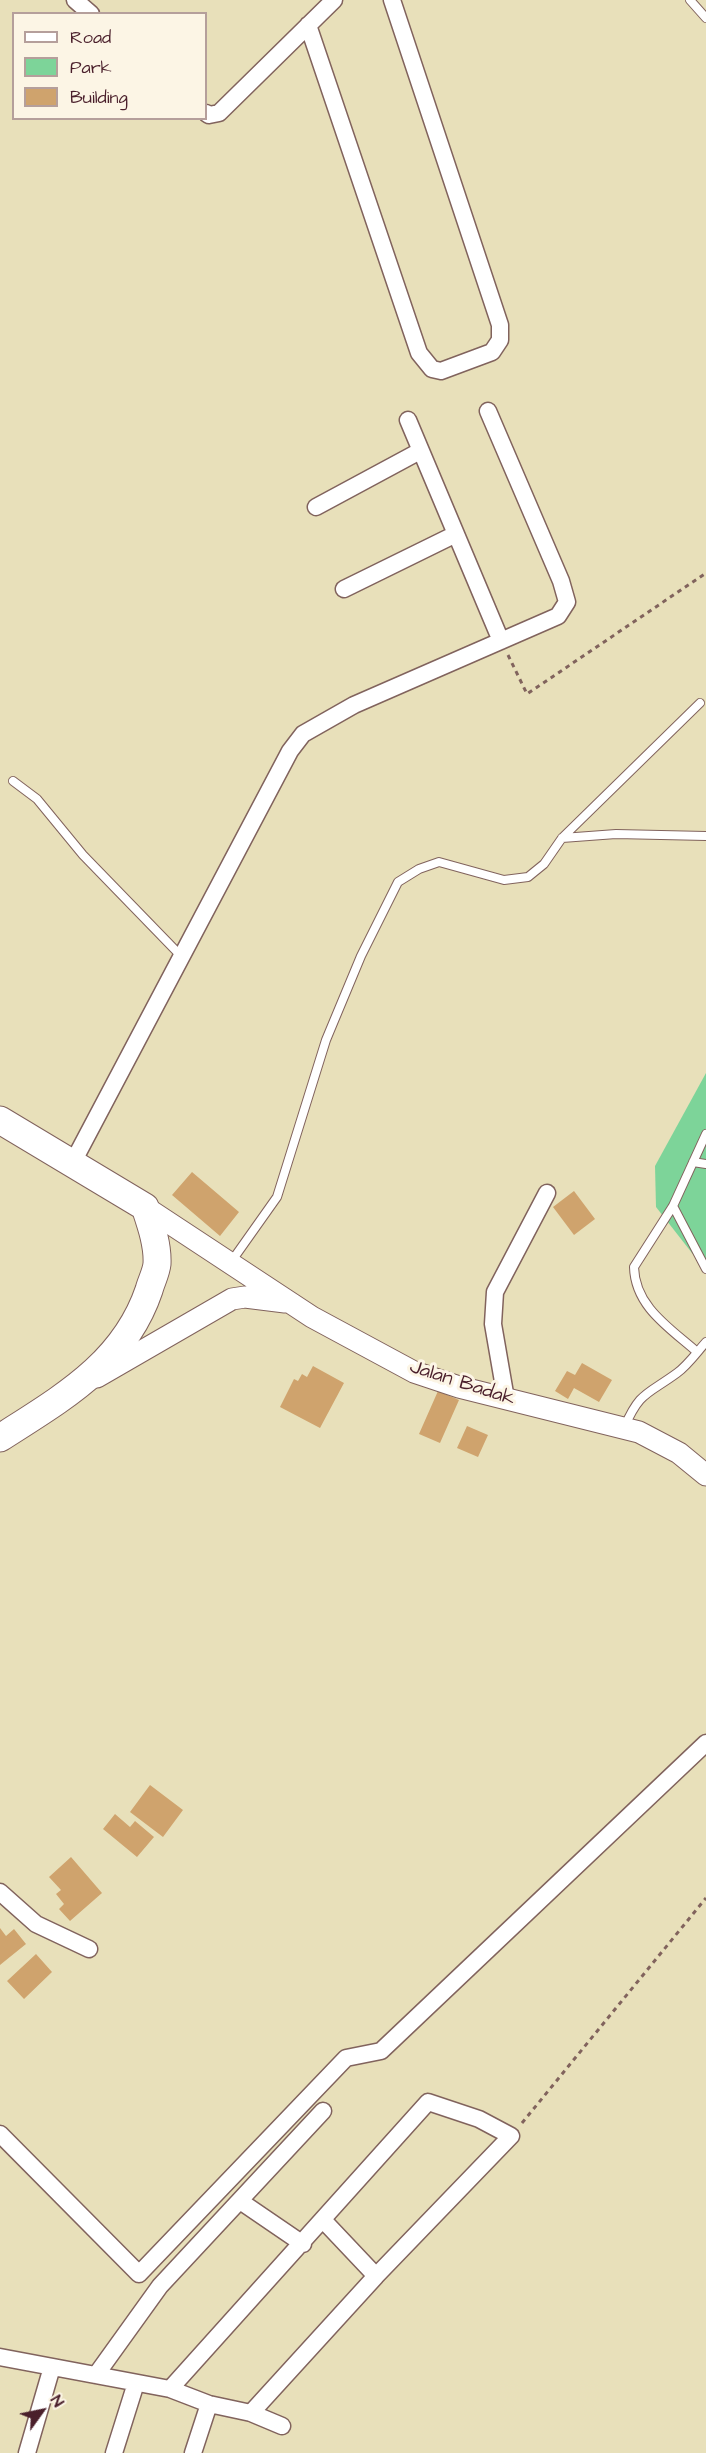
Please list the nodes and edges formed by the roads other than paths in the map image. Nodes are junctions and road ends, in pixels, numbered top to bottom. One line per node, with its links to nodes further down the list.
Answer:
1 (75, 0): 5 (street)
2 (334, 0): 7 (street)
3 (392, 0): 7 (street)
4 (690, 0): 6 (lane)
5 (88, 12)
6 (706, 18)
7 (308, 26): 8 (street)
8 (207, 114)
9 (488, 411): 15 (street)
10 (408, 420): 11 (street)
11 (420, 451): 12 (street); 13 (street)
12 (316, 507)
13 (456, 534): 14 (street); 15 (street)
14 (344, 589)
15 (501, 641): 20 (street)
16 (700, 703): 19 (lane)
17 (13, 782): 20 (lane)
18 (706, 836): 19 (lane)
19 (562, 838): 29 (lane)
20 (182, 958): 24 (street)
21 (0, 1120): 24 (main road)
22 (706, 1134): 23 (lane)
23 (693, 1162): 25 (lane); 27 (lane)
24 (72, 1164): 28 (main road)
25 (706, 1164)
26 (547, 1193): 35 (street)
27 (673, 1206): 30 (lane); 33 (lane)
28 (145, 1207): 29 (street, Jalan Badak); 34 (main road)
29 (231, 1262): 31 (street, Jalan Badak)
30 (706, 1269)
31 (288, 1302): 34 (street); 35 (street, Jalan Badak)
32 (706, 1342): 33 (lane)
33 (698, 1352): 36 (lane)
34 (78, 1388): 37 (main road)
35 (506, 1399): 36 (street, Jalan Badak)
36 (624, 1429): 38 (street, Jalan Badak)
37 (0, 1438)
38 (706, 1474)
39 (706, 1743): 43 (street)
40 (0, 1892): 41 (street)
41 (89, 1949)
42 (323, 2110): 44 (street)
43 (0, 2134)
44 (240, 2201): 46 (street); 50 (street)
45 (324, 2221): 46 (street); 47 (street); 47 (street)
46 (303, 2244): 52 (street)
47 (376, 2276): 54 (street)
48 (0, 2357): 49 (street)
49 (52, 2367): 50 (street); 56 (street)
50 (96, 2375): 51 (street)
51 (136, 2383): 52 (street); 57 (street)
52 (170, 2389): 53 (street)
53 (209, 2404): 54 (street); 58 (street)
54 (251, 2413): 55 (street)
55 (282, 2426)
56 (27, 2453)
57 (114, 2453)
58 (193, 2453)

